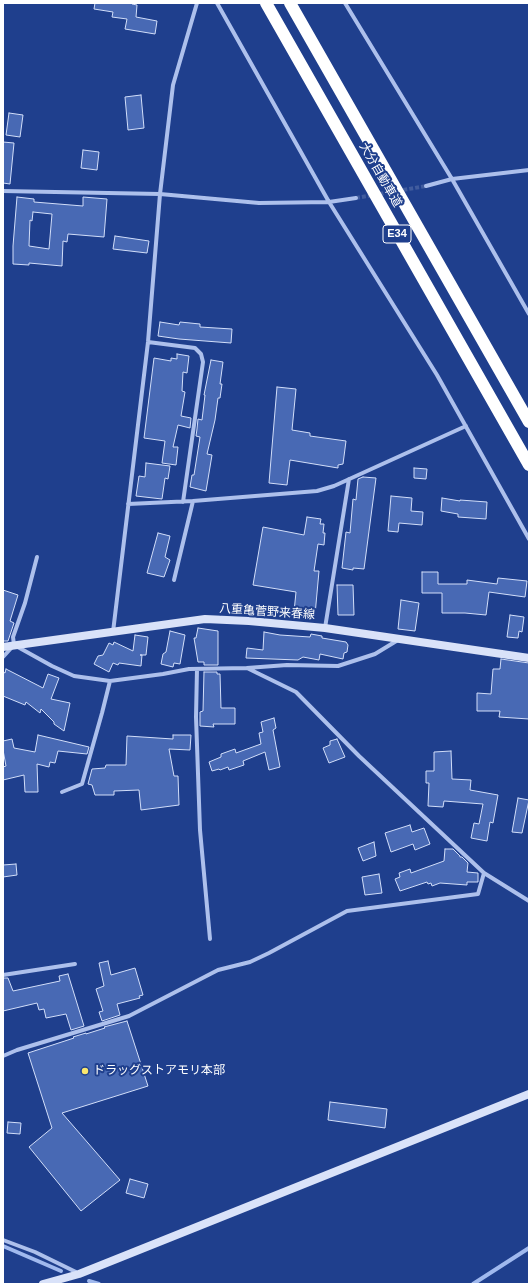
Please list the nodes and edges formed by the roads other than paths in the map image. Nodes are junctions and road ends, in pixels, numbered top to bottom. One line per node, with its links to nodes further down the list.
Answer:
1 (197, 3): 10 (street)
2 (217, 3): 12 (street)
3 (266, 3): 17 (highway, 大分自動車道 / E34)
4 (290, 3): 15 (highway, 大分自動車道 / E34)
5 (345, 3): 7 (street)
6 (529, 170): 7 (street)
7 (452, 179): 8 (street); 13 (street)
8 (426, 186)
9 (3, 191): 10 (street)
10 (160, 194): 12 (street); 14 (street)
11 (356, 198): 12 (street)
12 (330, 202): 16 (street)
13 (529, 314)
14 (148, 342): 20 (street); 21 (street)
15 (529, 422)
16 (466, 426): 18 (street); 22 (street)
17 (529, 465)
18 (349, 479): 19 (street); 25 (street)
19 (193, 501): 20 (street); 24 (street)
20 (183, 502): 21 (street)
21 (128, 504): 26 (street)
22 (529, 539)
23 (36, 557): 28 (street)
24 (174, 580)
25 (325, 628): 26 (main road, 八重亀菅野来春線); 27 (main road, 八重亀菅野来春線)
26 (113, 632): 28 (main road, 八重亀菅野来春線)
27 (400, 639): 31 (main road, 八重亀菅野来春線); 32 (street)
28 (14, 645): 29 (main road, 八重亀菅野来春線); 30 (street); 34 (street)
29 (3, 647)
30 (3, 656)
31 (529, 658)
32 (247, 668): 33 (street); 36 (street)
33 (197, 669): 34 (street); 38 (street)
34 (110, 681): 35 (street)
35 (62, 792)
36 (484, 873): 37 (street); 41 (street)
37 (529, 900)
38 (210, 939)
39 (74, 964): 40 (street)
40 (3, 976)
41 (3, 1056)
42 (529, 1094): 44 (main road)
43 (3, 1240): 44 (street)
44 (79, 1274): 45 (main road)
45 (43, 1284)

